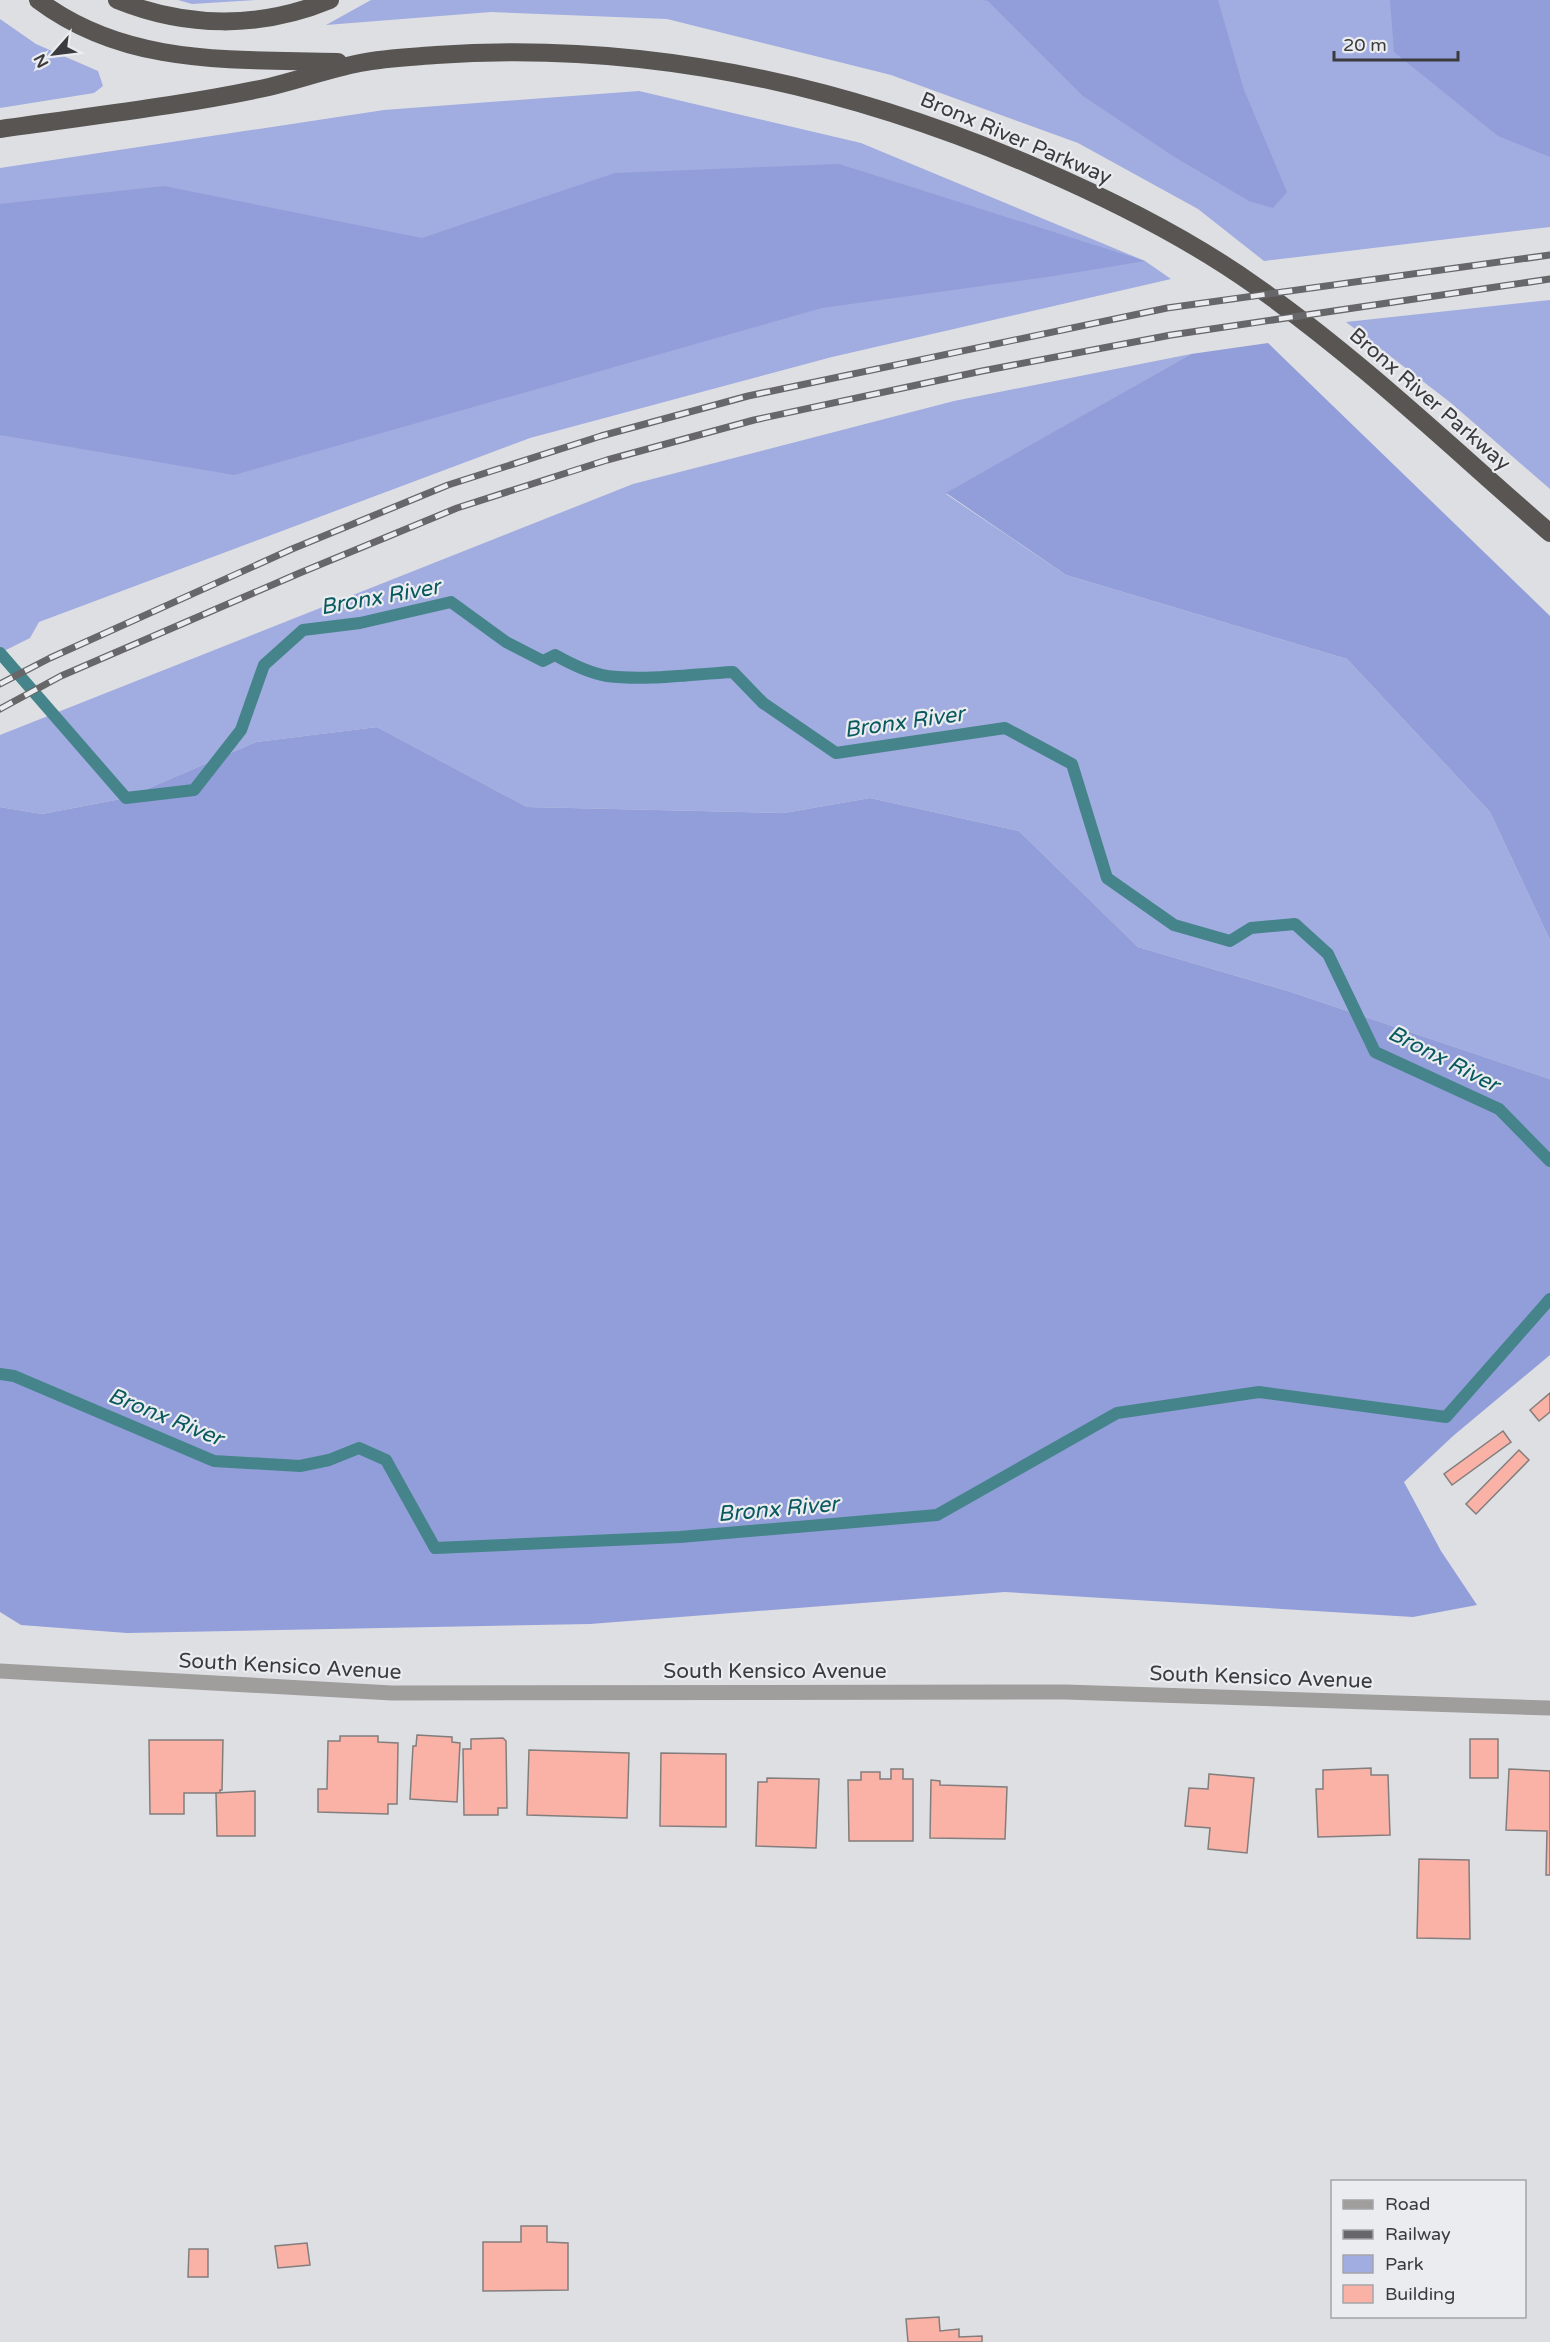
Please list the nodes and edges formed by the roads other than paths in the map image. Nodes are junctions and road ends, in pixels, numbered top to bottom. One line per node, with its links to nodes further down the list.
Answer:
1 (38, 0): 4 (highway)
2 (117, 0): 3 (highway)
3 (330, 0)
4 (359, 63): 5 (highway); 6 (highway, Bronx River Parkway)
5 (0, 129)
6 (1550, 533)
7 (0, 1671): 8 (street, South Kensico Avenue)
8 (1550, 1708)

